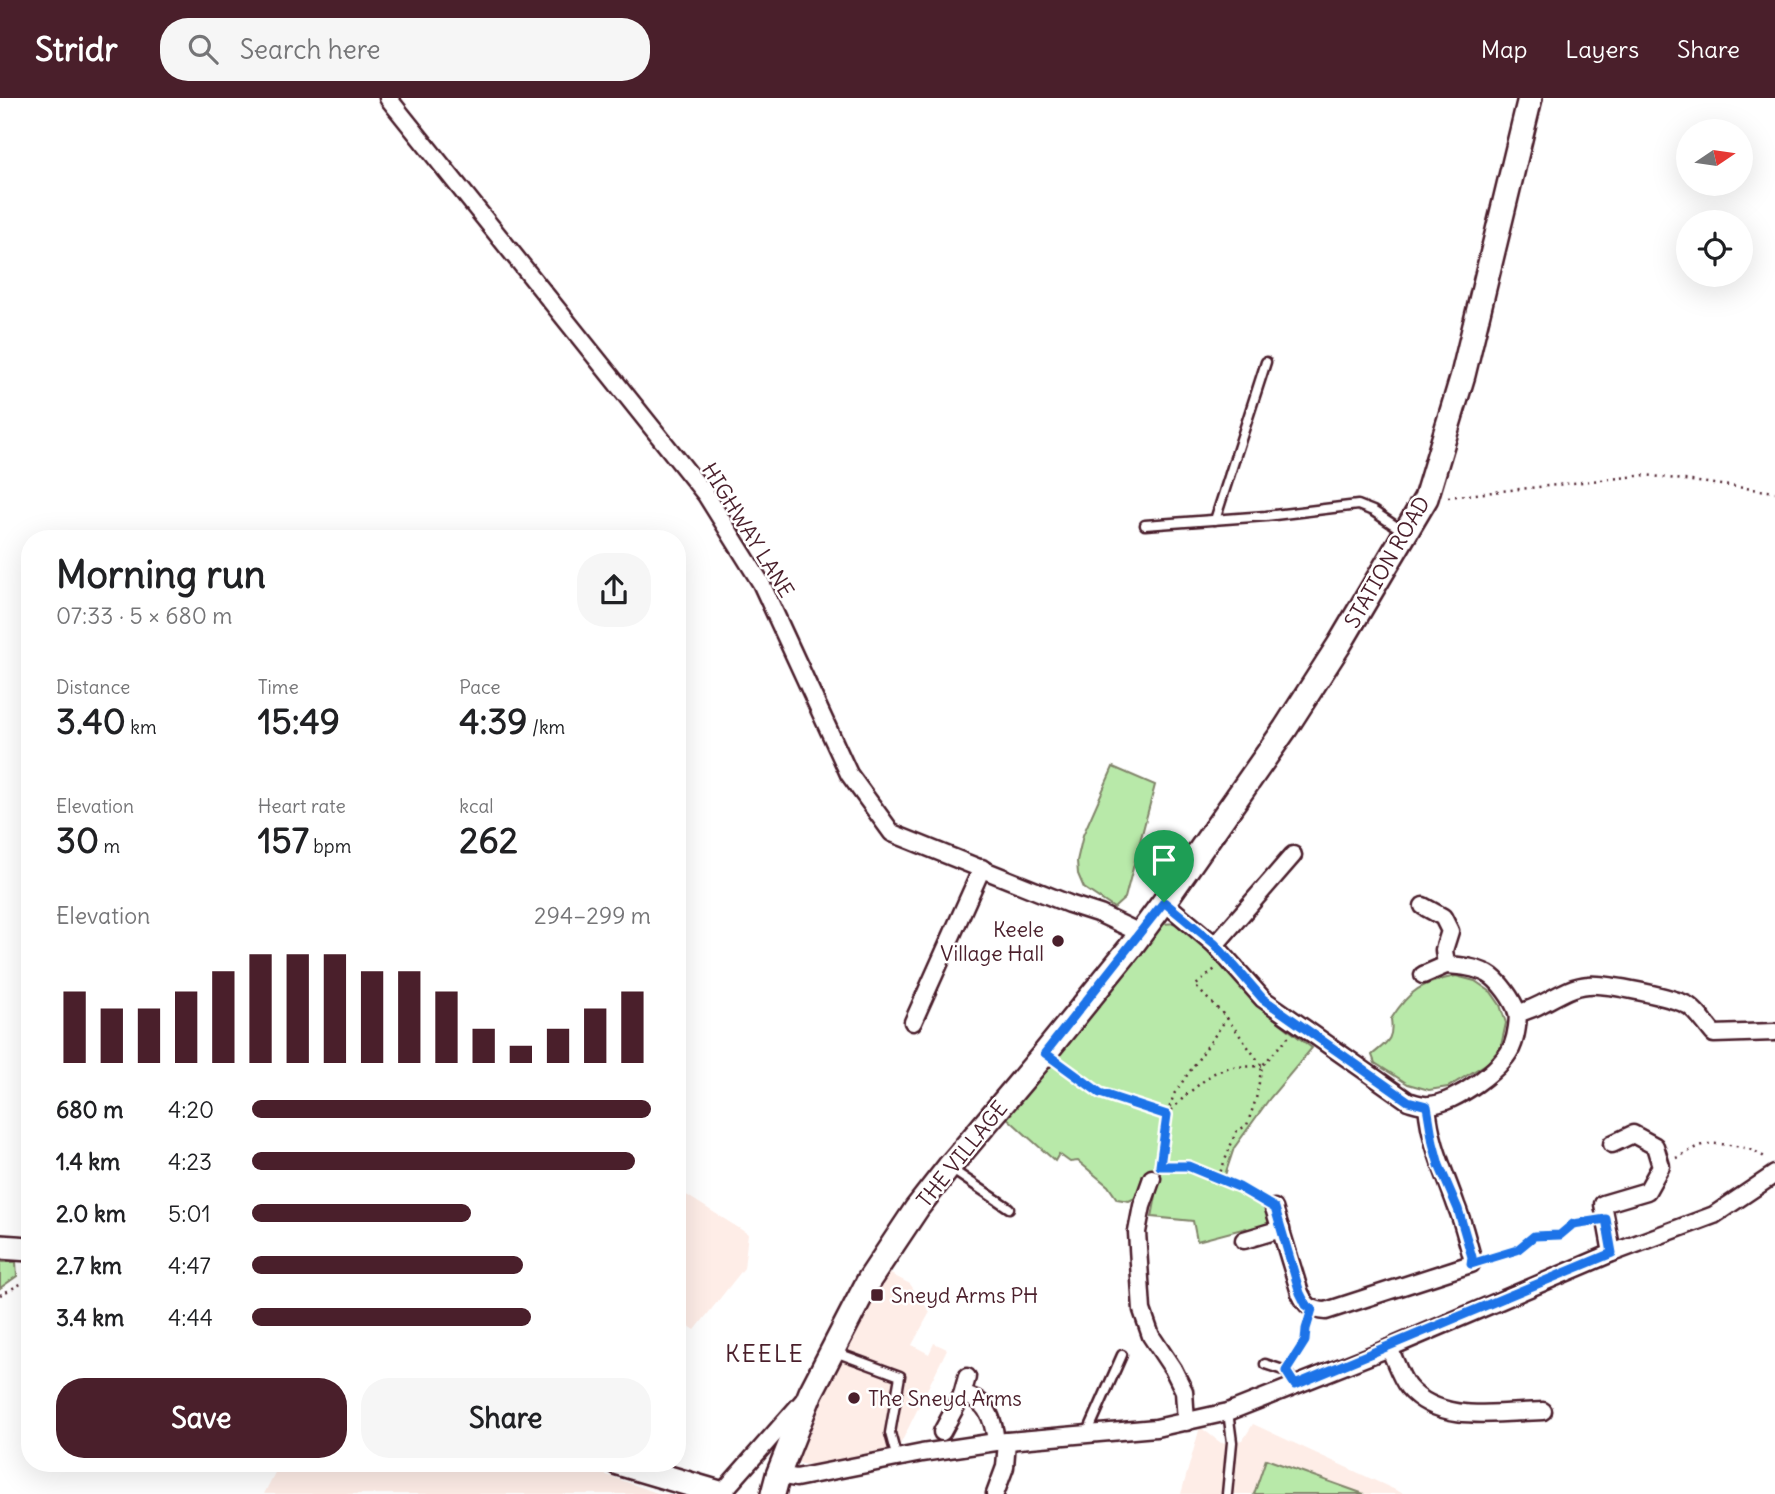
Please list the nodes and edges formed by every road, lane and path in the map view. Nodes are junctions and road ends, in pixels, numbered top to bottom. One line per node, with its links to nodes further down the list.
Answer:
1 (388, 98): 10 (street, HIGHWAY LANE)
2 (1530, 98): 5 (street, STATION ROAD)
3 (1266, 362): 6 (lane)
4 (1775, 492): 5 (path)
5 (1426, 498): 8 (street, STATION ROAD)
6 (1215, 520): 7 (lane); 8 (lane)
7 (1145, 525)
8 (1406, 533): 11 (street, STATION ROAD)
9 (1293, 855): 14 (street)
10 (982, 868): 13 (street, HIGHWAY LANE); 20 (street)
11 (1164, 902): 13 (street, STATION ROAD); 14 (street)
12 (1423, 906): 16 (street)
13 (1140, 933): 23 (street, THE VILLAGE)
14 (1215, 944): 15 (street)
15 (1227, 958): 19 (path); 21 (street)
16 (1446, 965): 17 (street); 18 (street)
17 (1423, 975)
18 (1517, 1013): 22 (street); 25 (street)
19 (1227, 1018): 24 (path); 26 (path)
20 (913, 1022)
21 (1300, 1024): 24 (path); 25 (street)
22 (1775, 1032)
23 (1045, 1053): 26 (path); 29 (street, THE VILLAGE)
24 (1262, 1066): 26 (path); 32 (path)
25 (1427, 1106): 41 (street)
26 (1167, 1115): 31 (path)
27 (1612, 1144): 28 (street)
28 (1661, 1166): 30 (path); 35 (street)
29 (949, 1167): 33 (lane); 46 (street, THE VILLAGE)
30 (1772, 1168): 40 (street)
31 (1156, 1172): 32 (path); 56 (street)
32 (1217, 1178): 34 (path)
33 (1009, 1208)
34 (1275, 1208): 36 (street)
35 (1606, 1219): 40 (street); 41 (path)
36 (1281, 1229): 37 (street); 44 (street)
37 (1244, 1240)
38 (0, 1247): 39 (street)
39 (21, 1248)
40 (1612, 1253): 45 (street)
41 (1471, 1264): 44 (street)
42 (21, 1284): 43 (path)
43 (0, 1295)
44 (1312, 1309): 49 (path)
45 (1389, 1348): 51 (street); 54 (street)
46 (832, 1351): 52 (street, THE VILLAGE); 60 (lane)
47 (1122, 1355): 58 (lane)
48 (1265, 1364): 49 (lane)
49 (1286, 1371): 51 (lane)
50 (967, 1377): 53 (street)
51 (1295, 1385): 55 (street)
52 (811, 1392): 62 (street, THE VILLAGE); 63 (street, THE VILLAGE)
53 (962, 1395): 57 (street); 59 (street)
54 (1543, 1411)
55 (1228, 1412): 56 (street); 65 (lane)
56 (1186, 1422): 58 (street)
57 (942, 1432)
58 (1087, 1434): 59 (street)
59 (1001, 1442): 60 (street); 64 (street)
60 (897, 1459): 62 (street)
61 (648, 1472): 63 (street)
62 (775, 1485)
63 (722, 1494)
64 (995, 1494)
65 (1227, 1494)

